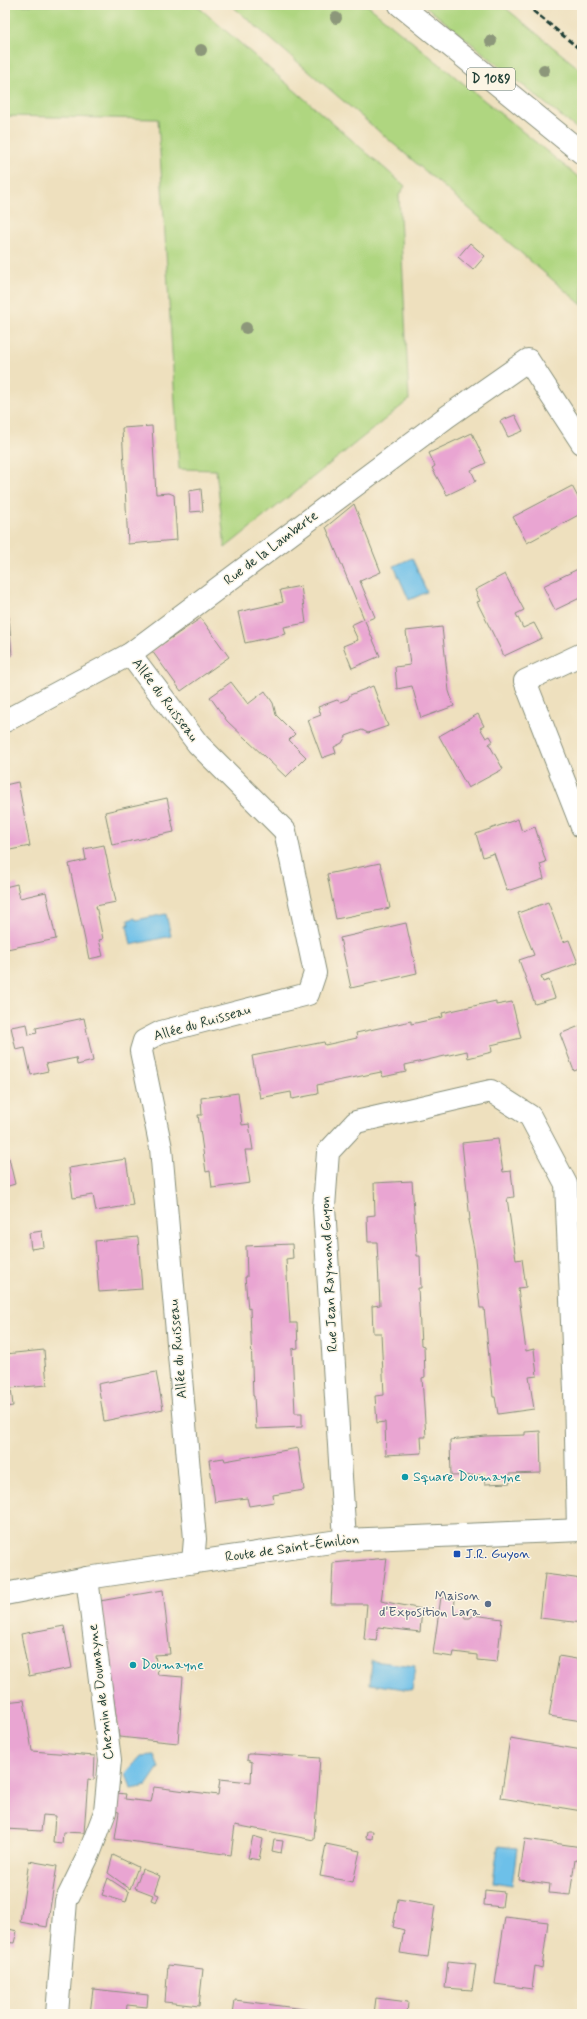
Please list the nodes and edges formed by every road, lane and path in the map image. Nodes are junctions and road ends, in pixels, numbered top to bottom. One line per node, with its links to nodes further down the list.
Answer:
1 (400, 5): 2 (street, D 1089)
2 (582, 153)
3 (582, 443): 4 (street, Rue de la Lamberte)
4 (130, 654): 6 (street, Rue de la Lamberte); 10 (street, Allée du Ruisseau)
5 (582, 654): 7 (street)
6 (5, 721)
7 (582, 827)
8 (580, 1530): 9 (street, Route de Saint-Émilion); 9 (street, Rue Jean Raymond Guyon)
9 (345, 1540): 10 (street, Route de Saint-Émilion)
10 (193, 1562): 11 (street, Route de Saint-Émilion)
11 (87, 1578): 12 (street, Route de Saint-Émilion); 13 (street, Chemin de Doumayne)
12 (5, 1594)
13 (56, 2014)

